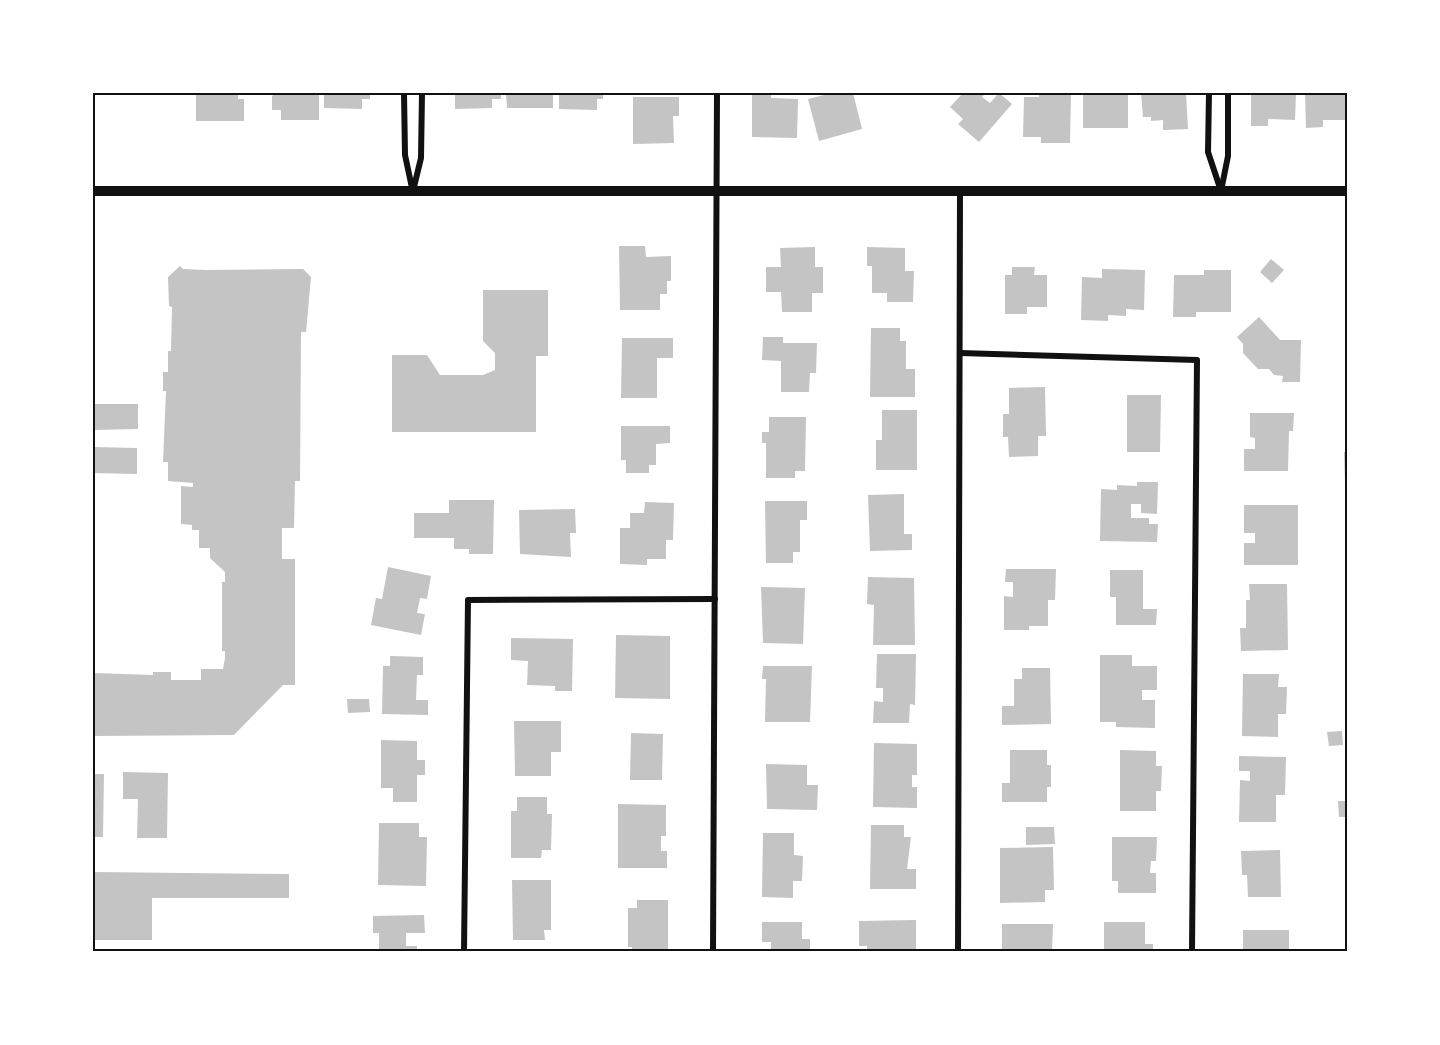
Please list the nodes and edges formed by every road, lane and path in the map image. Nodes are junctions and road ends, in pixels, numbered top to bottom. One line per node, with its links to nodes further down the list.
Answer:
1 (404, 93): 9 (street)
2 (422, 93): 9 (street)
3 (717, 93): 10 (street)
4 (1209, 93): 7 (street)
5 (1228, 93): 7 (street)
6 (93, 191): 9 (main road)
7 (1221, 191): 8 (main road); 11 (main road)
8 (1347, 191)
9 (413, 192): 10 (main road)
10 (717, 192): 11 (main road); 13 (street)
11 (960, 193): 12 (street)
12 (960, 353): 16 (street); 17 (street)
13 (715, 599): 14 (street); 15 (street)
14 (464, 952)
15 (713, 952)
16 (958, 952)
17 (1192, 952)

